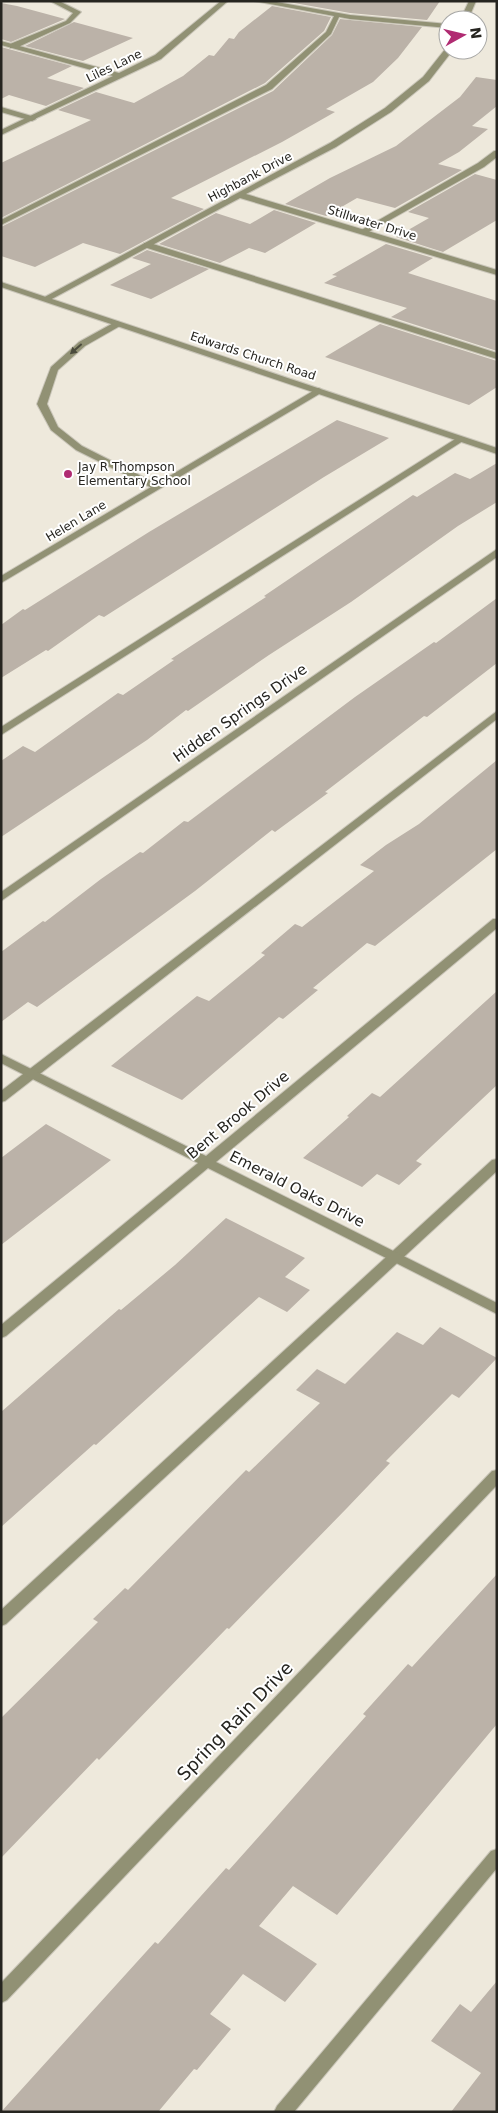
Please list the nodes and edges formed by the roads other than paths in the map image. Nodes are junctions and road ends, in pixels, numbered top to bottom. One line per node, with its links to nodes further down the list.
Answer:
1 (53, 1): 7 (street)
2 (225, 1): 9 (street, Liles Lane)
3 (257, 1): 4 (street)
4 (337, 15): 5 (street); 15 (street)
5 (438, 25)
6 (1, 43): 7 (street)
7 (14, 46): 9 (street)
8 (441, 60): 14 (street, Highbank Drive)
9 (120, 76): 11 (street, Liles Lane)
10 (1, 109): 11 (street)
11 (32, 119): 12 (street, Liles Lane)
12 (1, 133)
13 (497, 153): 16 (street)
14 (240, 195): 16 (street, Stillwater Drive); 17 (street, Highbank Drive)
15 (1, 223)
16 (362, 232): 19 (street, Stillwater Drive)
17 (147, 245): 22 (street, Highbank Drive); 24 (street)
18 (497, 263): 19 (street)
19 (486, 270): 20 (street, Stillwater Drive)
20 (497, 273)
21 (1, 284): 22 (street, Edwards Church Road)
22 (45, 299): 23 (street, Edwards Church Road)
23 (117, 324): 25 (street, Edwards Church Road); 28 (street, one-way to 28)
24 (497, 356)
25 (318, 391): 26 (street, Edwards Church Road); 28 (street, Helen Lane)
26 (460, 439): 27 (street, Edwards Church Road); 32 (street)
27 (497, 451)
28 (156, 487): 30 (street, Helen Lane)
29 (497, 552): 33 (street, Hidden Springs Drive)
30 (1, 580)
31 (497, 714): 36 (street)
32 (1, 732)
33 (1, 898)
34 (497, 922): 38 (street, Bent Brook Drive)
35 (1, 1058): 36 (street, Emerald Oaks Drive)
36 (33, 1074): 37 (street); 38 (street, Emerald Oaks Drive)
37 (1, 1098)
38 (207, 1162): 40 (street, Emerald Oaks Drive); 42 (street, Bent Brook Drive)
39 (497, 1163): 40 (street)
40 (396, 1258): 41 (street, Emerald Oaks Drive); 44 (street)
41 (497, 1309)
42 (1, 1333)
43 (497, 1475): 46 (street, Spring Rain Drive)
44 (1, 1620)
45 (497, 1856): 47 (street)
46 (1, 1995)
47 (283, 2112)

